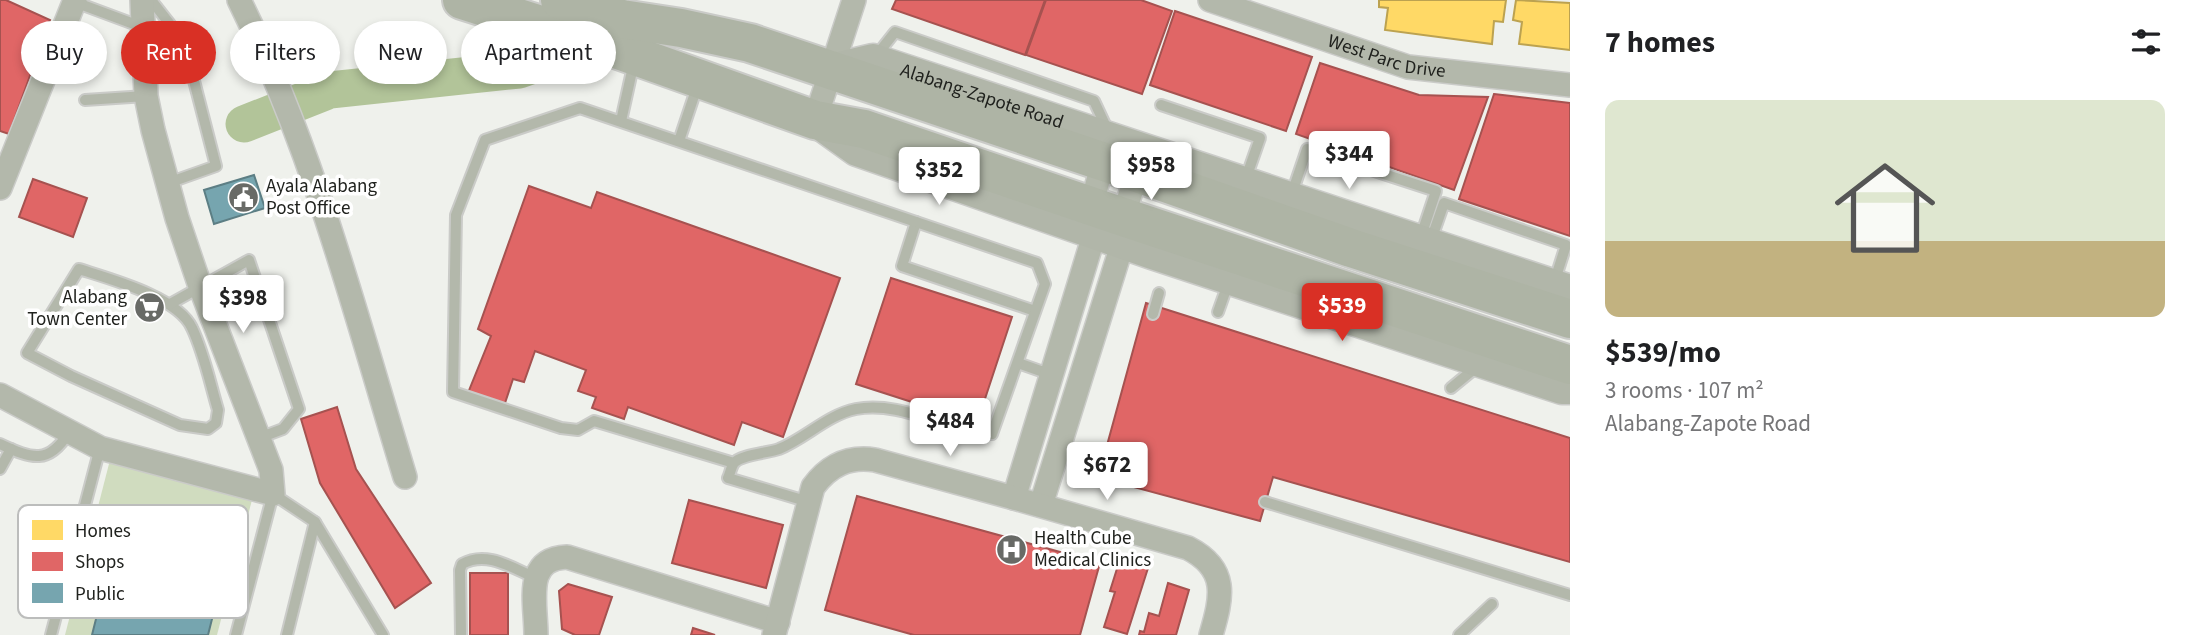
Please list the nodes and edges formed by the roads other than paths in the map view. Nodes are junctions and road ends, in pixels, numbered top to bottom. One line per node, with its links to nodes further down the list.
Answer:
1 (142, 0): 10 (street)
2 (151, 0): 23 (lane)
3 (239, 0): 52 (street)
4 (462, 0): 8 (highway, Alabang-Zapote Road)
5 (854, 0): 12 (street)
6 (1210, 0): 15 (street, West Parc Drive)
7 (73, 1): 9 (lane); 25 (street)
8 (549, 12): 11 (highway, Alabang-Zapote Road)
9 (126, 21)
10 (142, 21)
11 (623, 41): 12 (highway, Alabang-Zapote Road); 13 (highway, Alabang-Zapote Road); 20 (lane)
12 (831, 70): 19 (street); 22 (highway, Alabang-Zapote Road); 22 (main road, Alabang-Zapote Road)
13 (699, 80): 19 (highway, Alabang-Zapote Road); 21 (lane)
14 (145, 84): 16 (street)
15 (1570, 85)
16 (146, 96): 17 (lane); 23 (street)
17 (85, 100)
18 (1161, 104): 24 (lane)
19 (815, 120): 28 (highway, Alabang-Zapote Road)
20 (621, 121): 21 (lane); 50 (lane)
21 (679, 141): 27 (lane)
22 (1118, 158): 24 (main road, Alabang-Zapote Road); 28 (street); 28 (street); 33 (highway, Alabang-Zapote Road)
23 (168, 183): 31 (street)
24 (1244, 184): 26 (main road, Alabang-Zapote Road)
25 (0, 188)
26 (1290, 199): 29 (main road, Alabang-Zapote Road); 29 (lane)
27 (916, 222): 35 (lane); 35 (lane)
28 (1108, 225): 30 (main road, Alabang-Zapote Road); 40 (highway, Alabang-Zapote Road); 41 (street); 58 (street)
29 (1424, 243): 33 (main road, Alabang-Zapote Road); 33 (lane)
30 (1230, 278): 36 (lane); 38 (main road, Alabang-Zapote Road)
31 (200, 286): 34 (lane); 46 (street); 46 (lane)
32 (1159, 293): 37 (lane)
33 (1564, 298)
34 (170, 304): 34 (lane)
35 (1035, 311): 39 (lane)
36 (1218, 312)
37 (1153, 314)
38 (1484, 361): 42 (lane); 43 (main road, Alabang-Zapote Road)
39 (1018, 363): 41 (lane); 50 (lane)
40 (1570, 365)
41 (1052, 375): 54 (street)
42 (1451, 388)
43 (1570, 388)
44 (0, 395): 45 (street)
45 (69, 432): 48 (street); 49 (lane)
46 (259, 438): 53 (street)
47 (0, 444): 49 (lane)
48 (100, 448): 53 (street); 57 (lane)
49 (12, 449): 51 (lane)
50 (734, 463): 55 (lane)
51 (0, 469)
52 (405, 477)
53 (274, 494): 59 (lane); 61 (lane)
54 (1014, 498): 55 (street); 58 (street)
55 (809, 502): 66 (street)
56 (1265, 502): 62 (lane)
57 (85, 505)
58 (1041, 505): 73 (street)
59 (315, 522): 69 (lane); 70 (lane)
60 (536, 578): 66 (street); 71 (lane); 72 (street)
61 (248, 590)
62 (1570, 595)
63 (1492, 604): 74 (lane)
64 (55, 618): 67 (lane)
65 (241, 618): 68 (lane)
66 (776, 629)
67 (51, 635)
68 (236, 635)
69 (287, 635)
70 (383, 635)
71 (461, 635)
72 (536, 635)
73 (1211, 635)
74 (1459, 635)

